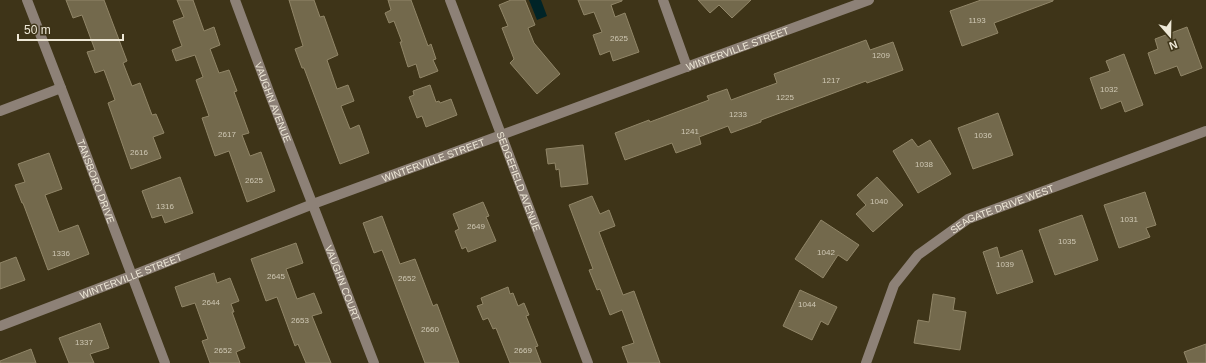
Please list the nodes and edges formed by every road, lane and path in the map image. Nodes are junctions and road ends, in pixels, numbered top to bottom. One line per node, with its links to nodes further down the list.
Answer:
1 (27, 0): 7 (street, TANSBORO DRIVE)
2 (235, 0): 11 (street, VAUGHN AVENUE)
3 (450, 0): 10 (street, SEDGEFIELD AVENUE)
4 (663, 0): 6 (street)
5 (868, 0): 6 (street, WINTERVILLE STREET)
6 (687, 67): 10 (street, WINTERVILLE STREET)
7 (62, 88): 8 (street); 12 (street, TANSBORO DRIVE)
8 (0, 112)
9 (1206, 131): 17 (street, SEAGATE DRIVE WEST)
10 (502, 134): 11 (street, WINTERVILLE STREET); 16 (street, SEDGEFIELD AVENUE)
11 (313, 204): 12 (street, WINTERVILLE STREET); 15 (street, VAUGHN COURT)
12 (131, 276): 13 (street, WINTERVILLE STREET); 14 (street, TANSBORO DRIVE)
13 (0, 326)
14 (165, 363)
15 (374, 363)
16 (588, 363)
17 (866, 363)

